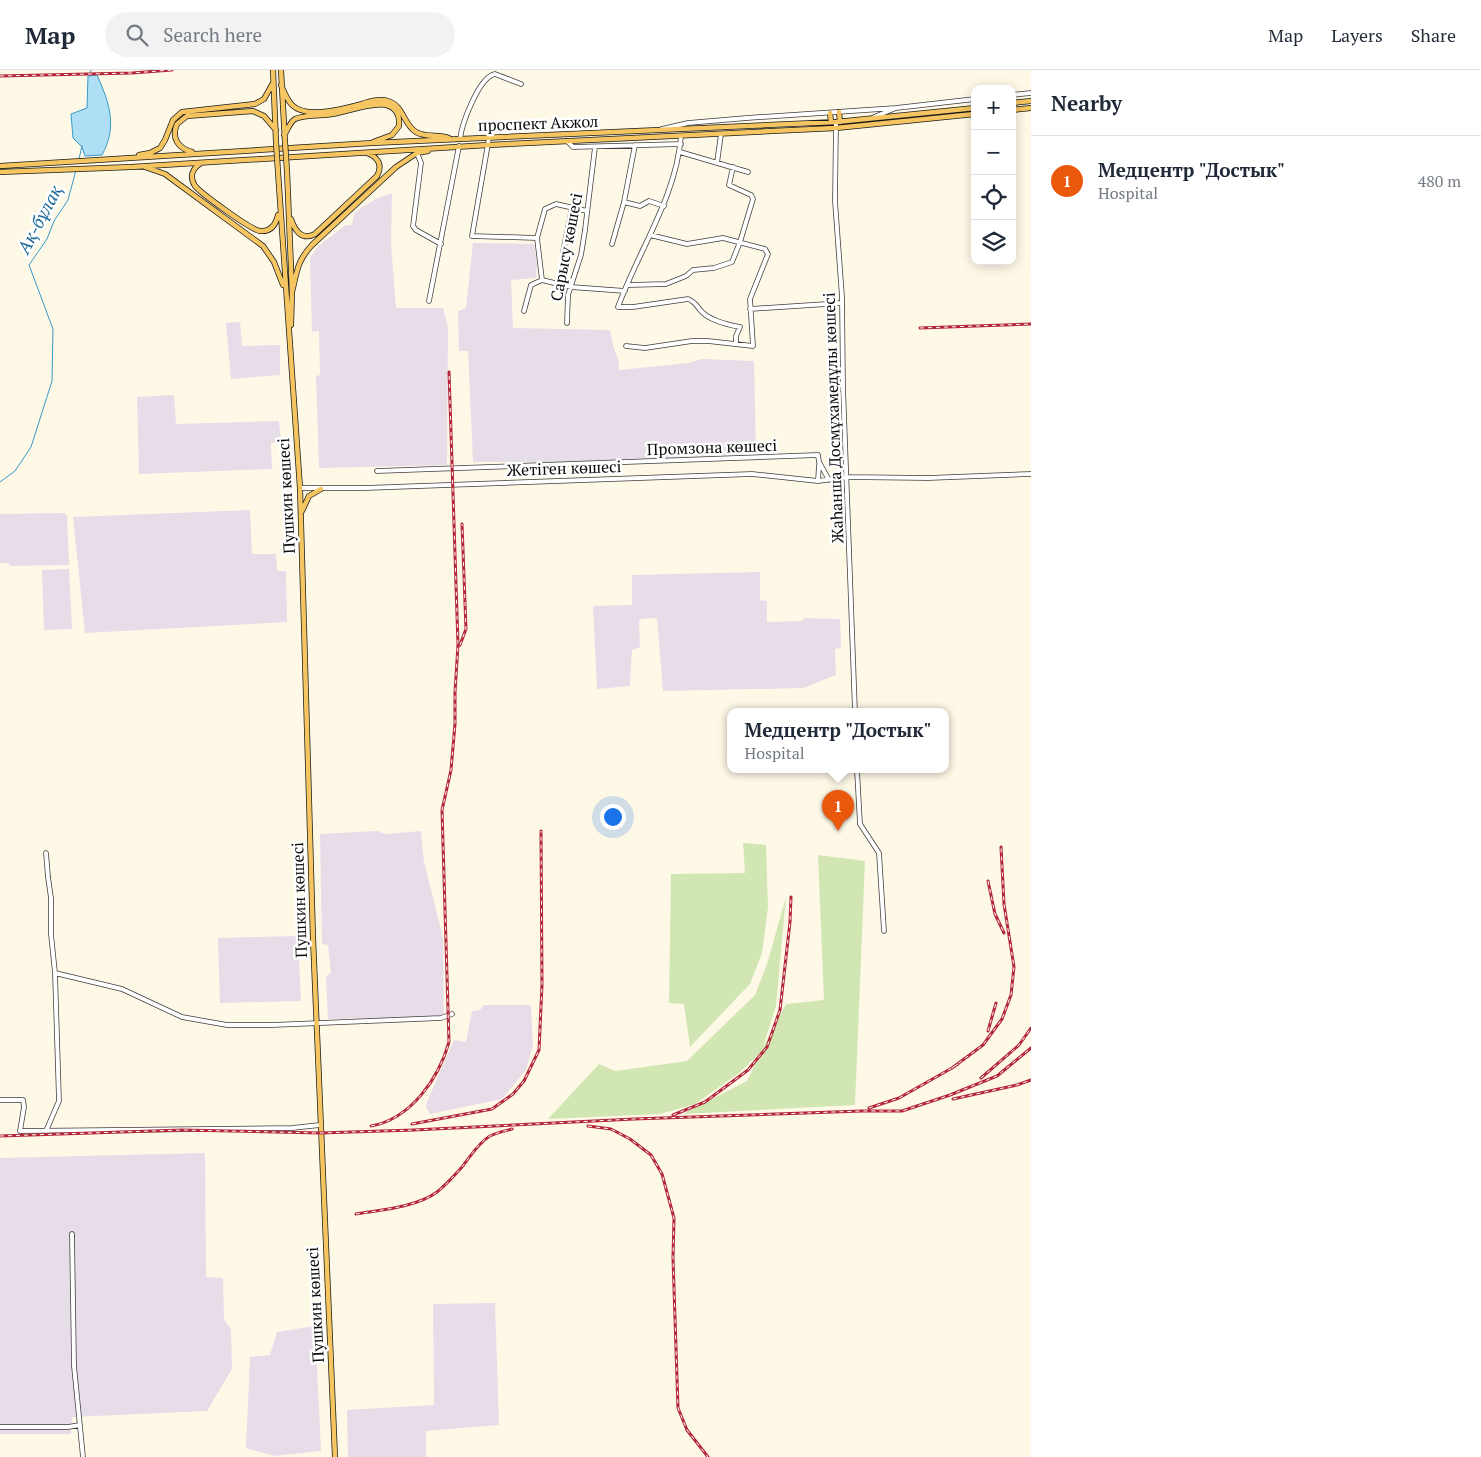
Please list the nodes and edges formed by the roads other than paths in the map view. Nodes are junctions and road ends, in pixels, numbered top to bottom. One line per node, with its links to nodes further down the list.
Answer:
1 (273, 70): 3 (main road)
2 (281, 70): 4 (main road)
3 (273, 81): 23 (main road); 43 (main road)
4 (281, 83): 26 (main road); 29 (main road)
5 (521, 84): 30 (street)
6 (1031, 93): 7 (street)
7 (1016, 95)
8 (971, 99): 12 (street)
9 (1022, 102): 10 (main road); 11 (main road); 15 (main road)
10 (1031, 102)
11 (1016, 103)
12 (896, 108): 17 (street); 20 (street)
13 (971, 108): 20 (main road, проспект Акжол)
14 (1031, 108): 15 (main road)
15 (1024, 109): 16 (main road)
16 (1016, 110)
17 (839, 112): 18 (street); 21 (main road)
18 (830, 113): 21 (main road); 24 (street)
19 (971, 114): 22 (main road, проспект Акжол)
20 (872, 119): 21 (main road, проспект Акжол)
21 (836, 122): 22 (street, Жаһанша Досмұхамедұлы көшесі); 24 (main road, проспект Акжол)
22 (836, 128): 25 (main road, проспект Акжол); 70 (street, Жаһанша Досмұхамедұлы көшесі)
23 (276, 130): 41 (main road); 53 (main road, bridge)
24 (660, 130): 28 (main road, проспект Акжол)
25 (721, 134): 27 (main road, проспект Акжол); 45 (street)
26 (284, 135): 32 (main road); 56 (main road, bridge)
27 (682, 136): 31 (main road, проспект Акжол); 34 (street)
28 (489, 138): 30 (main road, проспект Акжол); 33 (street)
29 (453, 139): 30 (main road, проспект Акжол); 32 (main road, проспект Акжол)
30 (460, 139)
31 (567, 141): 33 (main road, проспект Акжол); 37 (street)
32 (372, 143): 41 (main road, проспект Акжол)
33 (488, 144): 35 (main road, проспект Акжол); 58 (street)
34 (681, 144): 36 (street); 40 (street)
35 (459, 146): 38 (main road, проспект Акжол); 60 (street)
36 (635, 146): 37 (street); 51 (street)
37 (595, 147): 55 (street, Сарысу көшесі)
38 (441, 148): 39 (main road, проспект Акжол); 42 (main road)
39 (363, 152): 44 (main road, проспект Акжол); 56 (main road)
40 (680, 152): 45 (street); 52 (street)
41 (201, 153): 43 (main road, проспект Акжол)
42 (417, 154): 60 (street); 68 (main road)
43 (133, 157): 46 (main road, проспект Акжол)
44 (201, 162): 47 (main road, проспект Акжол); 53 (main road)
45 (717, 163): 48 (street)
46 (0, 166)
47 (131, 167): 49 (main road, проспект Акжол); 66 (main road)
48 (733, 167): 50 (street); 59 (street)
49 (0, 172)
50 (748, 172)
51 (624, 202): 52 (street); 61 (street)
52 (664, 206): 57 (street)
53 (280, 208): 66 (main road)
54 (572, 208): 55 (street); 58 (street); 62 (street)
55 (587, 211): 65 (street, Сарысу көшесі)
56 (289, 213): 68 (main road)
57 (650, 235): 59 (street); 64 (street)
58 (537, 238): 63 (street)
59 (740, 242): 64 (street); 71 (street)
60 (441, 244): 69 (street)
61 (612, 244)
62 (563, 252)
63 (542, 280): 65 (street); 72 (street)
64 (628, 285): 67 (street)
65 (571, 287): 67 (street); 73 (street, Сарысу көшесі)
66 (285, 291): 76 (main road)
67 (625, 291): 74 (street)
68 (292, 292): 76 (main road)
69 (429, 301)
70 (842, 303): 71 (street); 82 (street, Жаһанша Досмұхамедұлы көшесі)
71 (750, 309): 75 (street)
72 (524, 311)
73 (567, 323)
74 (740, 327): 75 (street); 77 (street)
75 (750, 328): 77 (street)
76 (290, 342): 85 (main road, Пушкин көшесі)
77 (736, 344): 78 (street)
78 (626, 346)
79 (819, 462): 80 (street, Промзона көшесі); 83 (street); 84 (street)
80 (377, 471)
81 (1031, 474): 82 (street, Жетіген көшесі)
82 (847, 477): 83 (street, Жетіген көшесі); 88 (street, Жаһанша Досмұхамедұлы көшесі)
83 (830, 480): 84 (street, Жетіген көшесі)
84 (818, 481): 86 (street, Жетіген көшесі)
85 (300, 488): 86 (street, Жетіген көшесі); 87 (main road, Пушкин көшесі)
86 (321, 489): 87 (main road)
87 (300, 515): 94 (main road, Пушкин көшесі)
88 (855, 708)
89 (857, 773): 91 (street)
90 (46, 853): 92 (street)
91 (884, 931)
92 (55, 973): 94 (street); 97 (street)
93 (452, 1014): 94 (street)
94 (316, 1022): 96 (main road, Пушкин көшесі)
95 (0, 1100): 97 (street)
96 (320, 1125): 97 (street); 102 (main road, Пушкин көшесі)
97 (46, 1131)
98 (72, 1234): 99 (street)
99 (80, 1425): 100 (street); 101 (street)
100 (0, 1427)
101 (83, 1457)
102 (335, 1457)

